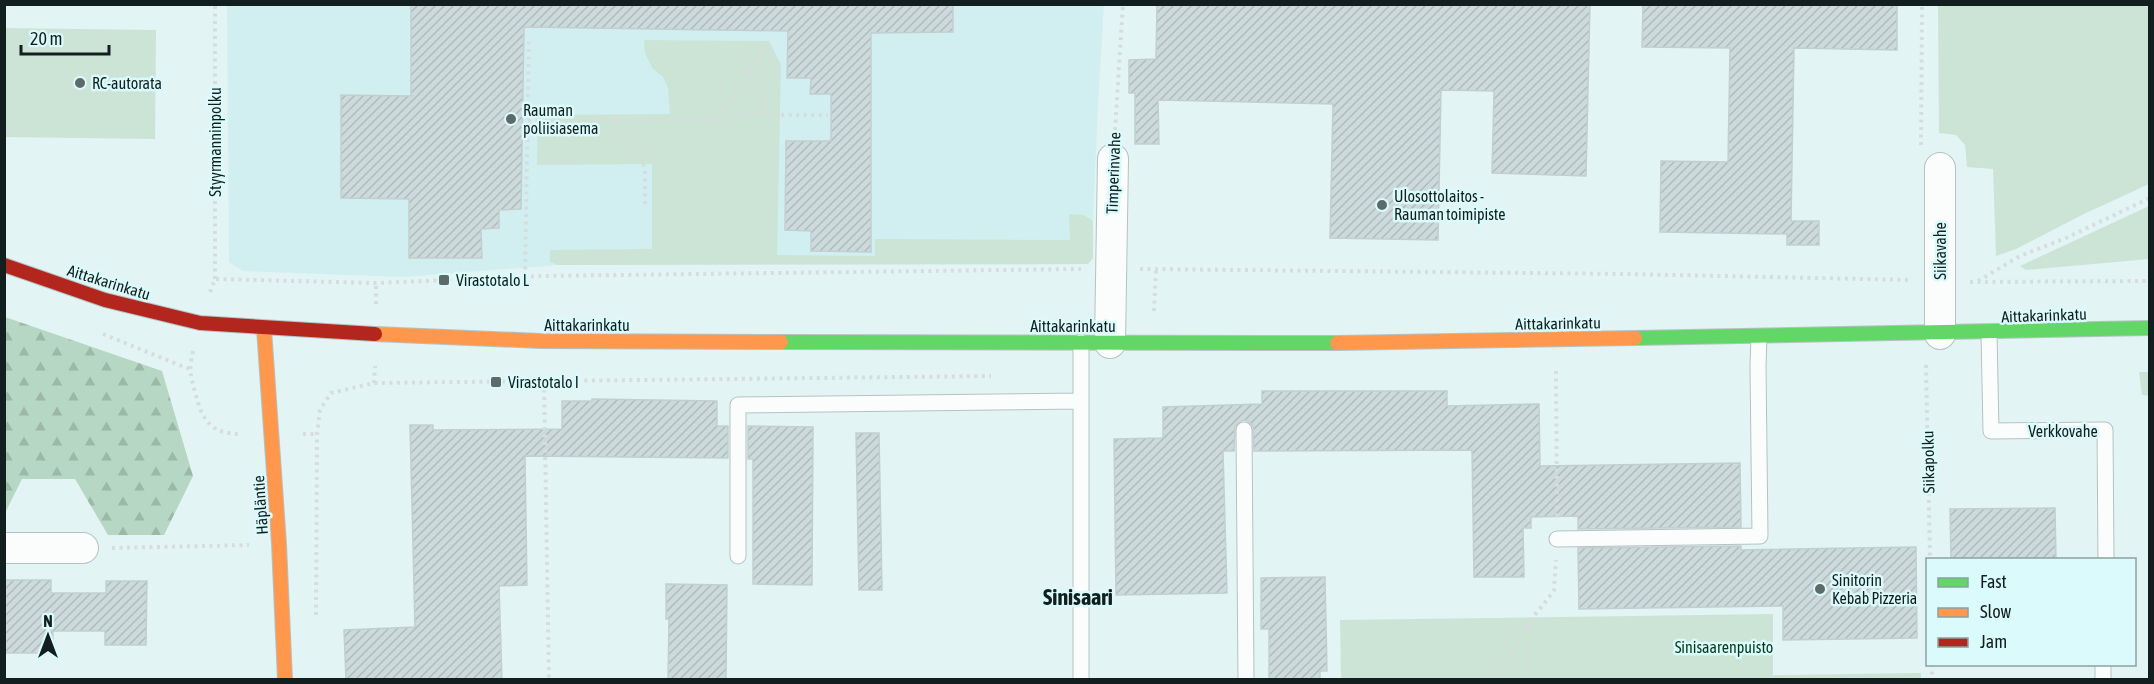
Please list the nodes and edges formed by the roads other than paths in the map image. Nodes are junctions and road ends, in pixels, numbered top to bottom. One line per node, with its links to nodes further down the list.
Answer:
1 (1113, 159): 9 (street, Timperinvahe)
2 (1940, 168): 7 (street, Siikavahe)
3 (4, 265): 5 (main road, Aittakarinkatu)
4 (2150, 328): 6 (main road, Aittakarinkatu)
5 (264, 329): 9 (main road, Aittakarinkatu); 17 (main road, Häpläntie)
6 (1989, 333): 7 (main road, Aittakarinkatu); 16 (lane, Verkkovahe)
7 (1940, 334): 8 (main road, Aittakarinkatu)
8 (1759, 337): 9 (main road, Aittakarinkatu); 12 (lane)
9 (1096, 342): 10 (lane)
10 (1082, 401): 15 (lane); 18 (lane)
11 (1244, 430): 19 (lane)
12 (1557, 539)
13 (4, 548): 14 (street)
14 (83, 548)
15 (738, 556)
16 (2106, 558)
17 (285, 680)
18 (1082, 680)
19 (1246, 680)

